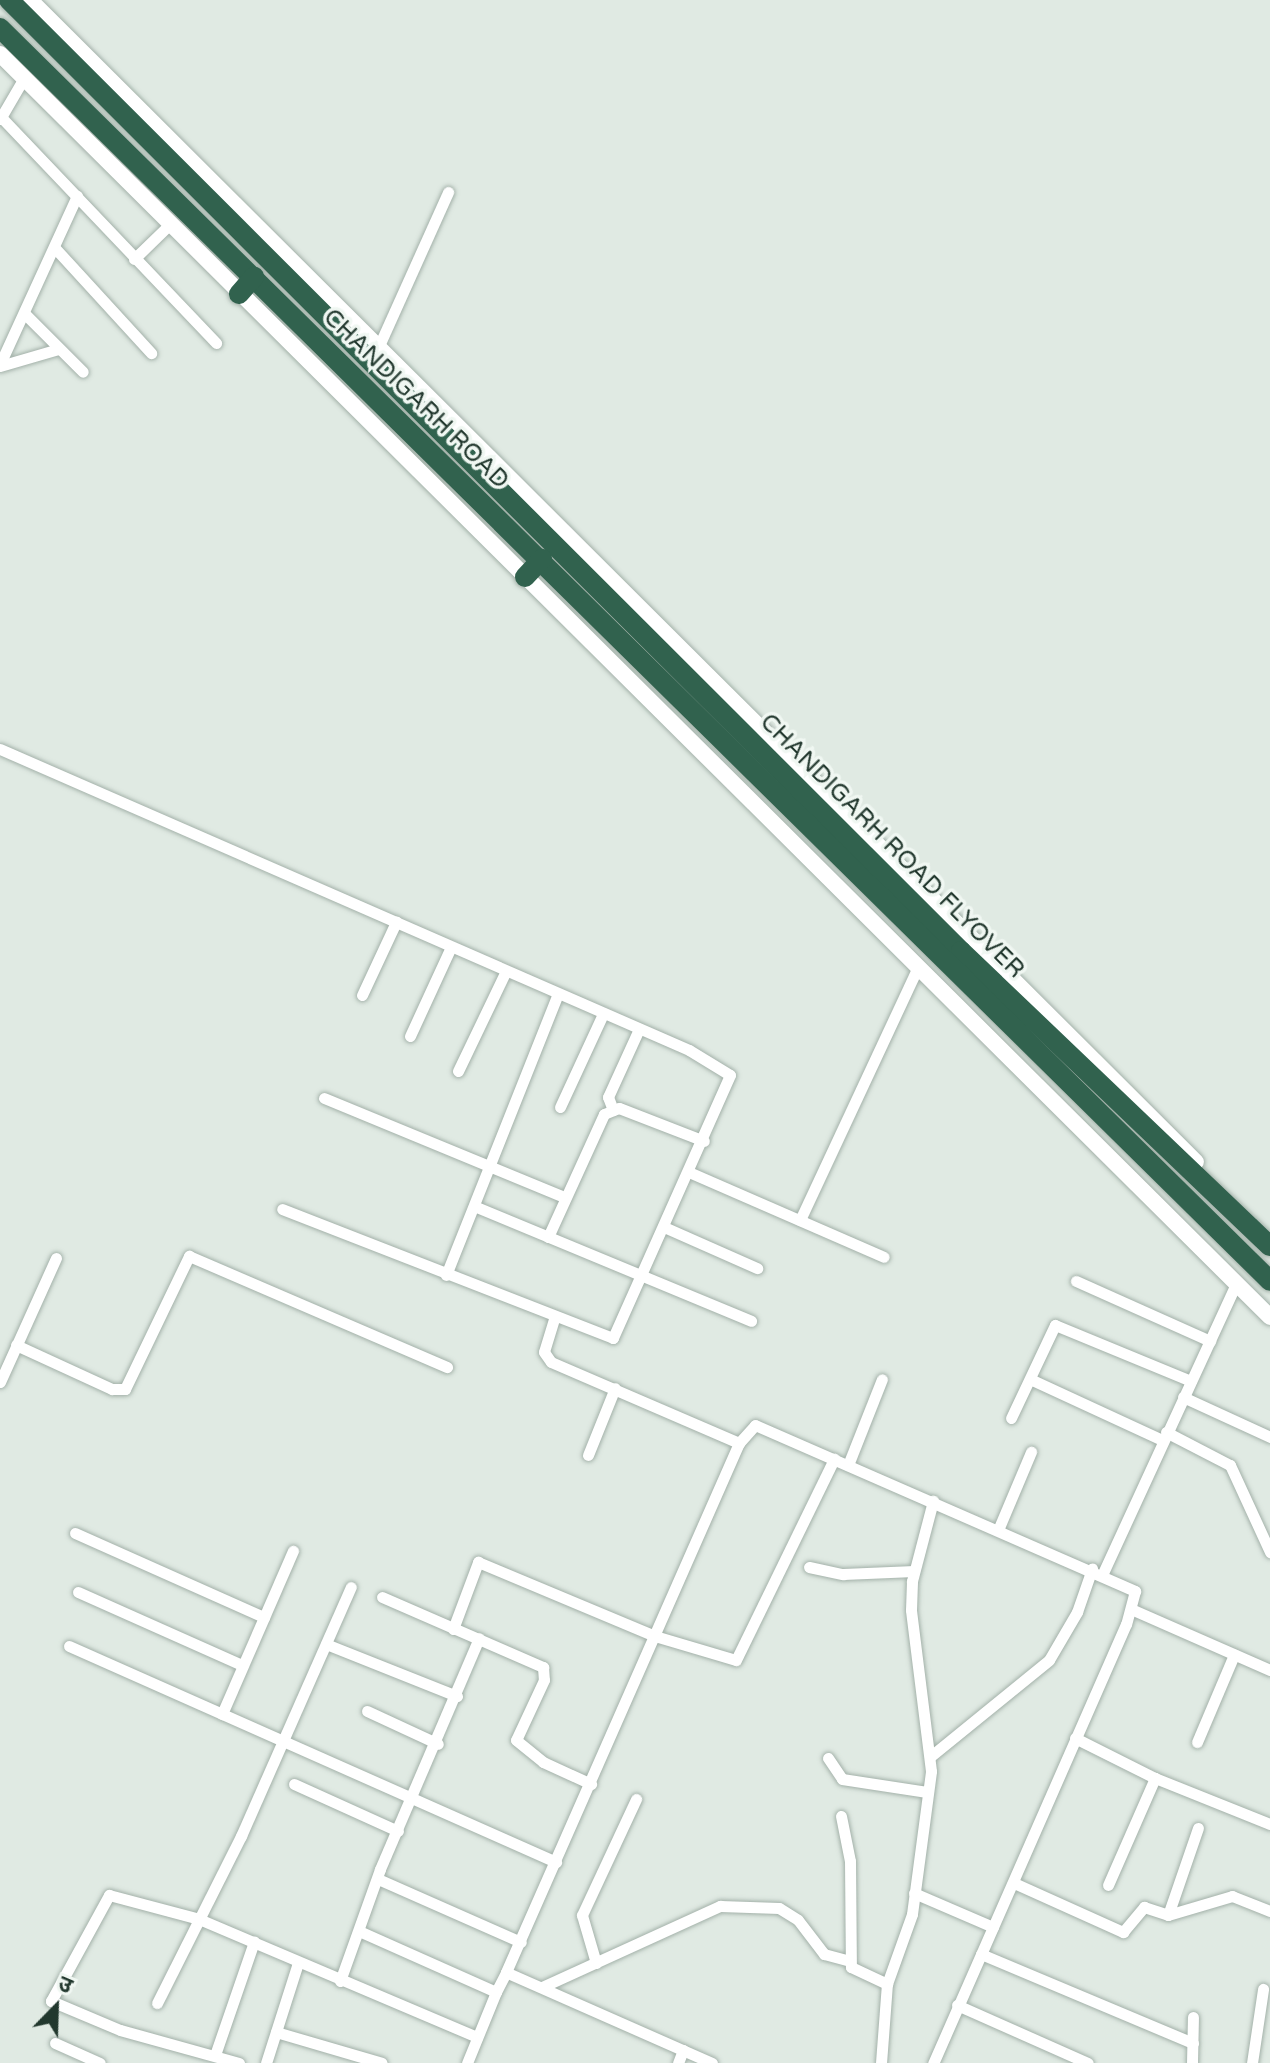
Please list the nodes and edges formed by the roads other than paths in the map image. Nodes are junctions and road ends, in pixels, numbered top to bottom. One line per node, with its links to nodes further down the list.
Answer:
1 (9, 0): 7 (highway)
2 (30, 0): 7 (main road)
3 (0, 28): 13 (highway)
4 (0, 54): 5 (main road)
5 (24, 78): 6 (street); 10 (main road)
6 (0, 118): 9 (street)
7 (201, 186): 17 (main road); 22 (highway, CHANDIGARH ROAD FLYOVER)
8 (448, 192): 17 (street)
9 (77, 196): 11 (street); 12 (street)
10 (169, 225): 12 (street); 14 (main road)
11 (54, 247): 15 (street); 19 (street)
12 (134, 259): 16 (street)
13 (254, 277): 14 (highway); 23 (highway, CHANDIGARH ROAD)
14 (239, 294): 24 (main road)
15 (24, 313): 18 (street); 20 (street)
16 (216, 343)
17 (378, 348): 22 (main road)
18 (58, 349): 20 (street); 21 (street)
19 (151, 353)
20 (0, 365)
21 (83, 372)
22 (490, 471): 47 (main road); 49 (highway, CHANDIGARH ROAD FLYOVER)
23 (542, 559): 24 (highway); 56 (highway, CHANDIGARH ROAD FLYOVER)
24 (525, 577): 28 (main road)
25 (0, 749): 26 (street)
26 (396, 922): 27 (street); 31 (street)
27 (451, 947): 29 (street); 34 (street)
28 (918, 967): 45 (street); 57 (main road)
29 (506, 971): 30 (street); 35 (street)
30 (558, 994): 32 (street); 40 (street)
31 (362, 995)
32 (603, 1014): 33 (street); 37 (street)
33 (639, 1029): 38 (street); 39 (street)
34 (410, 1036)
35 (458, 1071)
36 (324, 1098): 40 (street)
37 (560, 1107)
38 (613, 1110): 39 (street); 42 (street)
39 (704, 1141): 41 (street)
40 (491, 1166): 42 (street); 43 (street)
41 (691, 1173): 45 (street); 46 (street)
42 (564, 1197): 48 (street)
43 (474, 1206): 48 (street); 53 (street)
44 (282, 1209): 53 (street)
45 (800, 1220): 50 (street)
46 (664, 1227): 52 (street); 54 (street)
47 (1270, 1234)
48 (548, 1237): 54 (street)
49 (1270, 1246)
50 (884, 1257)
51 (56, 1258): 62 (street)
52 (757, 1268)
53 (446, 1275): 59 (street)
54 (643, 1278): 59 (street); 60 (street)
55 (1076, 1281): 61 (street)
56 (1270, 1281)
57 (1236, 1284): 58 (main road); 61 (street)
58 (1270, 1317)
59 (554, 1319): 68 (street)
60 (751, 1321)
61 (1210, 1341): 66 (street)
62 (16, 1345): 63 (street); 67 (street)
63 (447, 1367)
64 (882, 1379): 77 (street)
65 (1030, 1379): 66 (street); 70 (street); 71 (street)
66 (1191, 1381): 69 (street)
67 (0, 1382)
68 (615, 1388): 73 (street); 75 (street)
69 (1183, 1397): 71 (street); 72 (street)
70 (1011, 1418)
71 (1164, 1436): 82 (street); 85 (street)
72 (1270, 1437)
73 (739, 1443): 76 (street); 92 (street)
74 (1031, 1452): 79 (street)
75 (588, 1455)
76 (834, 1459): 77 (street); 92 (street)
77 (848, 1465): 78 (street)
78 (933, 1501): 79 (street); 84 (street)
79 (998, 1530): 85 (street)
80 (75, 1533): 90 (street)
81 (293, 1551): 90 (street)
82 (1270, 1552)
83 (809, 1567): 84 (street)
84 (914, 1571): 106 (street)
85 (1098, 1571): 89 (street); 106 (street)
86 (351, 1587): 94 (street)
87 (78, 1592): 97 (street)
88 (382, 1597): 91 (street)
89 (1131, 1609): 96 (street); 102 (street)
90 (264, 1617): 97 (street)
91 (453, 1629): 92 (street); 93 (street)
92 (655, 1636): 110 (street)
93 (479, 1638): 99 (street); 110 (street)
94 (326, 1644): 99 (street); 104 (street)
95 (69, 1646): 101 (street)
96 (1234, 1655): 98 (street); 103 (street)
97 (242, 1665): 101 (street)
98 (1270, 1670)
99 (457, 1696): 105 (street)
100 (367, 1711): 105 (street)
101 (222, 1714): 104 (street)
102 (1075, 1738): 108 (street); 120 (street)
103 (1197, 1742)
104 (280, 1743): 113 (street); 125 (street)
105 (438, 1744): 113 (street)
106 (931, 1756): 111 (street)
107 (828, 1758): 111 (street)
108 (1155, 1778): 115 (street); 121 (street)
109 (294, 1784): 117 (street)
110 (591, 1784): 118 (street)
111 (927, 1792): 122 (street)
112 (636, 1799): 133 (street)
113 (412, 1801): 117 (street); 118 (street)
114 (841, 1816): 131 (street)
115 (1270, 1824)
116 (1198, 1828): 124 (street)
117 (398, 1831): 119 (street)
118 (556, 1862): 129 (street)
119 (378, 1879): 127 (street); 129 (street)
120 (1014, 1883): 124 (street); 126 (street)
121 (1108, 1885)
122 (914, 1893): 126 (street); 136 (street)
123 (1270, 1911): 124 (street)
124 (1168, 1915)
125 (199, 1919): 128 (street); 140 (street); 148 (street)
126 (993, 1927): 130 (street)
127 (359, 1931): 135 (street); 139 (street)
128 (254, 1942): 132 (street); 148 (street)
129 (521, 1942): 134 (street)
130 (981, 1954): 141 (street); 146 (street)
131 (850, 1961): 133 (street); 136 (street)
132 (298, 1963): 135 (street); 143 (street)
133 (596, 1963): 137 (street)
134 (506, 1972): 137 (street); 139 (street)
135 (340, 1981): 144 (street)
136 (887, 1984): 156 (street)
137 (542, 1987): 147 (street)
138 (1263, 1989): 160 (street)
139 (496, 1992): 144 (street)
140 (157, 2003)
141 (957, 2005): 157 (street); 158 (street)
142 (1193, 2017): 146 (street)
143 (276, 2032): 151 (street); 152 (street)
144 (477, 2037): 153 (street)
145 (55, 2043): 149 (street)
146 (1193, 2043): 159 (street)
147 (683, 2050): 154 (street); 155 (street)
148 (215, 2055): 150 (street)
149 (100, 2063)
150 (239, 2063)
151 (266, 2063)
152 (382, 2063)
153 (467, 2063)
154 (678, 2063)
155 (712, 2063)
156 (881, 2063)
157 (933, 2063)
158 (1088, 2063)
159 (1192, 2063)
160 (1252, 2063)

